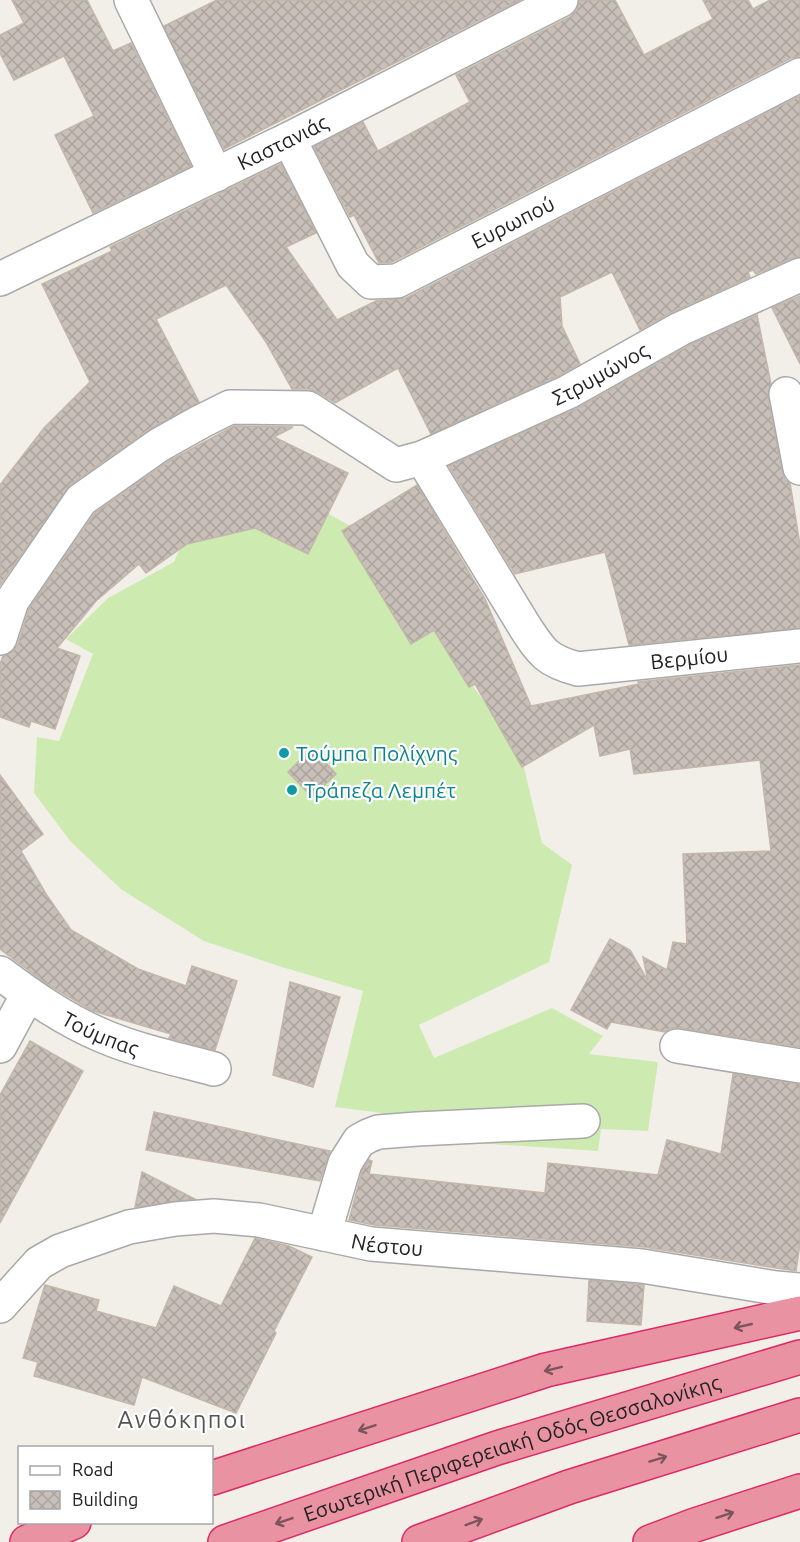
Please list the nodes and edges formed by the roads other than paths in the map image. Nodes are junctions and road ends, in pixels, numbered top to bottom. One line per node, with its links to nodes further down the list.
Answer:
1 (131, 0): 5 (street)
2 (561, 0): 4 (street, Καστανιάς)
3 (800, 75): 4 (street, Ευρωπού)
4 (290, 139): 5 (street, Καστανιάς)
5 (216, 175): 7 (street, Καστανιάς)
6 (800, 275): 9 (street, Στρυμώνος)
7 (0, 279)
8 (786, 394): 10 (street)
9 (409, 461): 11 (street); 12 (street, Βερμίου)
10 (800, 468)
11 (0, 638)
12 (800, 646)
13 (0, 973): 14 (street, Τούμπας)
14 (28, 994): 15 (street); 18 (street, Τούμπας)
15 (0, 1046)
16 (677, 1046): 17 (street)
17 (800, 1066)
18 (214, 1069)
19 (583, 1121): 20 (street)
20 (324, 1234): 21 (street, Νέστου); 22 (street, Νέστου)
21 (800, 1290)
22 (0, 1306)
23 (800, 1313): 26 (highway, one-way to 26)
24 (800, 1357): 31 (highway, Εσωτερική Περιφερειακή Οδός Θεσσαλονίκης, one-way to 31)
25 (800, 1415): 32 (highway, one-way to 25)
26 (213, 1478)
27 (800, 1491): 29 (highway, one-way to 27)
28 (69, 1524): 30 (highway)
29 (695, 1525): 33 (highway); 34 (highway)
30 (27, 1542)
31 (225, 1542)
32 (419, 1542)
33 (651, 1542)
34 (668, 1542)

